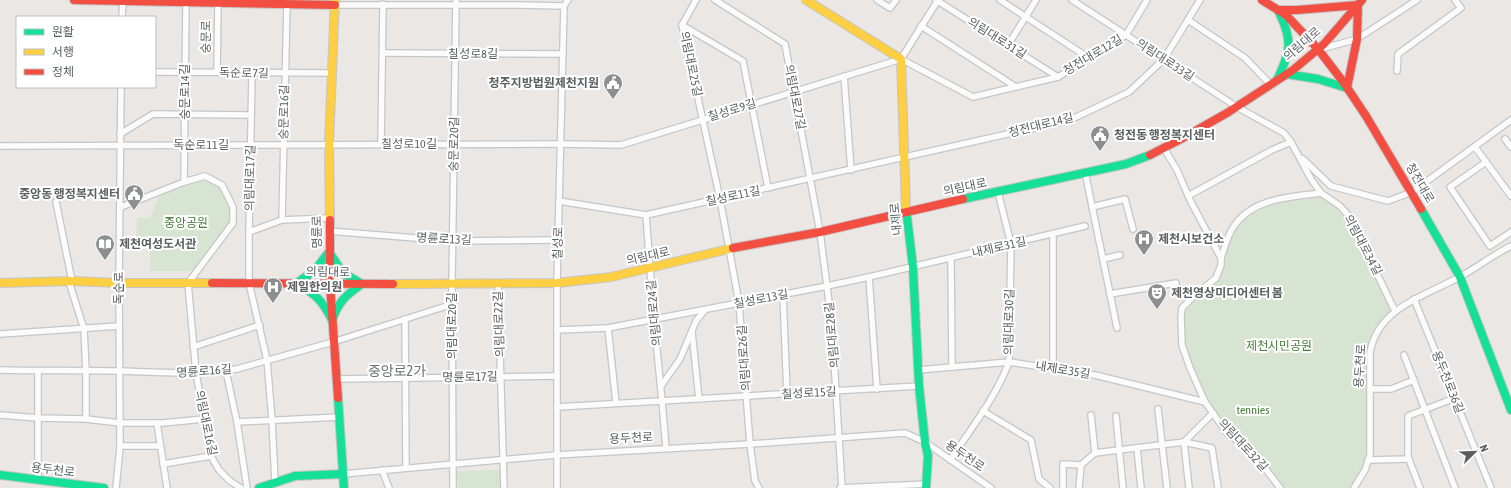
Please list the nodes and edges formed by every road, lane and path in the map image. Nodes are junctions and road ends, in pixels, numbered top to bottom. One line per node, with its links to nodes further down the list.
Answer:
1 (74, 0): 16 (street)
2 (568, 0): 25 (street)
3 (696, 0): 30 (street, 의림대로25길)
4 (715, 0): 56 (street, 의림대로27길)
5 (877, 0): 6 (street)
6 (896, 0)
7 (937, 0): 31 (street); 34 (street, 의림대로31길)
8 (1000, 0): 28 (street)
9 (1036, 0): 28 (street)
10 (1072, 0): 32 (street, 의림대로33길)
11 (1147, 0): 32 (street, 청전대로12길)
12 (1200, 0): 29 (street, 청전대로14길)
13 (1262, 0): 26 (street, 청전대로)
14 (1417, 0): 33 (street)
15 (1455, 0): 42 (street)
16 (123, 1): 18 (street); 27 (street)
17 (809, 1): 40 (street)
18 (186, 2): 19 (street); 44 (street, 숭문로14길)
19 (218, 2): 23 (street); 45 (street, 숭문로)
20 (335, 2): 23 (street); 24 (street); 48 (street, 명륜로)
21 (1360, 2): 26 (street); 33 (street); 35 (street, 의림대로)
22 (456, 3): 24 (street); 25 (street); 37 (street, 숭문로20길)
23 (287, 4): 47 (street, 숭문로16길)
24 (384, 4): 36 (street)
25 (564, 6): 38 (street, 칠성로)
26 (1277, 10): 35 (street, 청전대로); 52 (street)
27 (122, 16)
28 (1026, 17): 34 (street); 39 (street)
29 (1188, 20): 41 (street, 청전대로14길); 52 (street)
30 (682, 25): 57 (street); 61 (street, 의림대로25길)
31 (921, 26): 40 (street); 53 (street)
32 (1126, 35): 39 (street, 청전대로12길); 41 (street, 의림대로33길)
33 (1357, 40): 35 (street); 55 (street)
34 (1008, 45): 51 (street, 의림대로31길)
35 (1318, 49): 49 (street, 의림대로); 55 (street, 청전대로)
36 (383, 53): 37 (street, 칠성로8길); 67 (street)
37 (456, 54): 38 (street, 칠성로8길); 68 (street, 숭문로20길)
38 (563, 54): 69 (street, 칠성로)
39 (1089, 58): 51 (street, 청전대로12길)
40 (901, 59): 50 (street, 칠성로9길); 53 (street, 청전대로12길); 79 (street, 내제로)
41 (1164, 59): 58 (street, 의림대로33길); 79 (street, 청전대로14길)
42 (1396, 71)
43 (156, 72): 44 (street, 독순로7길)
44 (185, 72): 45 (street, 독순로7길); 59 (street, 숭문로14길)
45 (217, 72): 46 (street, 독순로7길)
46 (252, 73): 47 (street, 독순로7길); 60 (street, 의림대로17길)
47 (285, 73): 48 (street, 독순로7길); 73 (street, 숭문로16길)
48 (333, 73): 66 (street, 명륜로)
49 (1286, 74): 52 (street, 의림대로); 55 (street)
50 (844, 76): 56 (street, 칠성로9길); 81 (street)
51 (1058, 77): 53 (street, 청전대로12길)
52 (1273, 83): 58 (street, 의림대로)
53 (1016, 87)
54 (121, 88): 63 (street, 독순로)
55 (1347, 88): 87 (street, 청전대로)
56 (795, 91): 57 (street, 칠성로9길); 83 (street, 의림대로27길)
57 (751, 104): 61 (street, 칠성로9길); 85 (street)
58 (1237, 107): 65 (street, 의림대로34길); 77 (street, 의림대로)
59 (184, 115): 60 (street); 63 (street); 71 (street, 숭문로14길)
60 (251, 115): 72 (street, 의림대로17길)
61 (703, 119): 69 (street, 칠성로9길); 91 (street, 의림대로25길)
62 (1511, 120): 75 (street)
63 (120, 134): 70 (street, 독순로)
64 (1505, 139): 76 (street)
65 (1291, 142): 78 (street, 의림대로34길); 89 (street)
66 (329, 144): 67 (street, 칠성로10길); 73 (street, 독순로11길); 98 (street, 명륜로)
67 (381, 144): 68 (street, 칠성로10길)
68 (454, 144): 69 (street, 칠성로10길); 108 (street, 숭문로20길)
69 (561, 144): 92 (street, 칠성로)
70 (121, 145): 71 (street, 독순로11길); 74 (street, 독순로11길); 94 (street, 독순로)
71 (184, 145): 72 (street, 독순로11길); 84 (street, 숭문로14길)
72 (251, 145): 73 (street, 독순로11길); 103 (street, 의림대로17길)
73 (284, 145): 99 (street, 숭문로16길)
74 (0, 146)
75 (1475, 147): 80 (street); 87 (street)
76 (1511, 147)
77 (1165, 150): 82 (street, 의림대로); 89 (street)
78 (1298, 155): 87 (street); 88 (street, 의림대로34길)
79 (905, 158): 81 (street, 칠성로11길); 96 (street, 내제로)
80 (1486, 162): 90 (street); 105 (street)
81 (851, 170): 83 (street, 칠성로11길)
82 (1085, 172): 86 (street, 의림대로); 95 (street)
83 (810, 179): 85 (street, 칠성로11길); 104 (street, 의림대로27길)
84 (184, 182): 94 (street); 124 (street)
85 (768, 188): 91 (street, 칠성로11길)
86 (998, 192): 96 (street, 의림대로); 109 (street, 의림대로30길)
87 (1412, 192): 120 (street, 청전대로)
88 (1321, 193): 115 (street, 의림대로32길); 140 (street, 의림대로34길)
89 (1188, 196): 115 (street)
90 (1511, 196)
91 (720, 199): 97 (street, 칠성로11길); 111 (street, 의림대로25길)
92 (559, 201): 97 (street, 칠성로11길); 107 (street, 칠성로)
93 (56, 202): 121 (street)
94 (121, 207): 123 (street, 독순로)
95 (1092, 207): 101 (street); 116 (street)
96 (906, 211): 104 (street, 의림대로); 117 (street, 내제로)
97 (646, 215): 118 (street, 의림대로24길)
98 (329, 218): 99 (street); 102 (street, 명륜로)
99 (282, 220): 103 (street)
100 (1085, 226): 106 (street, 내제로31길)
101 (1133, 230)
102 (329, 231): 108 (street, 명륜로13길); 112 (street, 명륜로)
103 (249, 232): 125 (street, 의림대로17길)
104 (820, 232): 111 (street, 의림대로); 133 (street, 의림대로28길)
105 (1511, 232)
106 (1052, 234): 109 (street, 내제로31길); 158 (street)
107 (558, 240): 108 (street, 명륜로13길); 132 (street, 칠성로)
108 (453, 241): 127 (street, 숭문로20길)
109 (1011, 244): 114 (street, 내제로31길); 156 (street, 의림대로30길)
110 (1511, 246): 120 (street, 용두천로)
111 (730, 249): 118 (street, 의림대로); 137 (street, 의림대로26길)
112 (329, 252): 126 (street); 129 (street, 명륜로); 130 (street)
113 (1120, 255): 116 (street)
114 (951, 258): 117 (street, 내제로31길); 157 (street)
115 (1221, 258): 182 (street, 의림대로32길)
116 (1103, 259): 135 (street)
117 (913, 267): 119 (street, 칠성로13길); 161 (street, 내제로)
118 (650, 268): 132 (street, 의림대로); 143 (street, 의림대로24길)
119 (869, 277): 133 (street, 칠성로13길); 174 (street)
120 (1460, 277): 136 (street, 용두천로); 187 (street, 청전대로)
121 (70, 281): 122 (street, 의림대로); 123 (street, 의림대로); 146 (street)
122 (0, 283)
123 (119, 283): 124 (street, 의림대로); 145 (street, 독순로)
124 (188, 283): 125 (street, 의림대로); 153 (street, 의림대로16길)
125 (249, 283): 126 (street, 의림대로); 144 (street, 의림대로17길)
126 (297, 283): 129 (street, 의림대로); 142 (street)
127 (452, 283): 130 (street, 의림대로); 131 (street, 의림대로); 138 (street, 의림대로20길)
128 (1176, 283): 135 (street)
129 (330, 284): 130 (street, 의림대로); 142 (street, 명륜로)
130 (362, 284): 142 (street)
131 (498, 284): 132 (street, 의림대로); 166 (street, 의림대로22길)
132 (557, 284): 149 (street, 칠성로)
133 (827, 286): 134 (street, 칠성로13길); 176 (street, 의림대로28길)
134 (782, 294): 137 (street, 칠성로13길); 177 (street)
135 (1110, 294): 148 (street)
136 (1414, 299): 140 (street, 용두천로); 179 (street, 용두천로36길)
137 (739, 303): 139 (street, 칠성로13길); 178 (street, 의림대로26길)
138 (453, 304): 141 (street, 명륜로16길); 168 (street, 의림대로20길)
139 (705, 310): 143 (street, 칠성로13길); 150 (street)
140 (1395, 311): 175 (street, 용두천로)
141 (405, 319): 152 (street, 명륜로16길); 169 (street)
142 (332, 320): 152 (street, 명륜로)
143 (654, 320): 147 (street, 칠성로13길); 172 (street, 의림대로24길)
144 (260, 325): 153 (street); 155 (street, 의림대로17길)
145 (119, 326): 146 (street); 163 (street, 독순로)
146 (84, 328): 151 (street); 162 (street)
147 (608, 328): 149 (street, 칠성로13길); 183 (street)
148 (1117, 328)
149 (557, 330): 167 (street, 칠성로)
150 (692, 330): 172 (street); 180 (street)
151 (0, 334)
152 (333, 342): 155 (street, 명륜로16길); 170 (street, 명륜로)
153 (193, 347): 165 (street, 의림대로16길)
154 (1404, 355): 171 (street)
155 (267, 360): 164 (street, 명륜로16길); 197 (street, 의림대로17길)
156 (1009, 362): 157 (street, 내제로35길); 158 (street, 내제로35길); 188 (street, 의림대로30길)
157 (952, 367): 161 (street, 내제로35길)
158 (1054, 368): 182 (street, 내제로35길)
159 (0, 370): 160 (street, 명륜로16길)
160 (38, 370): 162 (street, 명륜로16길); 194 (street)
161 (918, 370): 173 (street, 내제로)
162 (86, 371): 163 (street, 명륜로16길); 195 (street)
163 (120, 371): 165 (street, 명륜로16길); 199 (street, 독순로)
164 (226, 371): 165 (street, 명륜로16길); 198 (street)
165 (196, 373): 196 (street, 의림대로16길)
166 (501, 376): 167 (street, 명륜로17길); 168 (street, 명륜로17길); 214 (street, 의림대로22길)
167 (556, 376): 184 (street, 칠성로)
168 (452, 377): 169 (street, 명륜로17길); 219 (street, 의림대로20길)
169 (405, 378): 170 (street, 명륜로17길); 221 (street)
170 (336, 379): 193 (street, 명륜로)
171 (1414, 380): 175 (street); 186 (street)
172 (661, 386): 181 (street, 의림대로24길)
173 (919, 386): 174 (street, 칠성로15길); 202 (street, 내제로)
174 (877, 389): 176 (street, 칠성로15길)
175 (1370, 389): 217 (street, 용두천로)
176 (836, 391): 177 (street, 칠성로15길); 201 (street, 의림대로28길)
177 (787, 394): 178 (street, 칠성로15길)
178 (747, 396): 180 (street, 칠성로15길); 204 (street, 의림대로26길)
179 (1455, 398): 186 (street); 254 (street, 용두천로36길)
180 (699, 399): 181 (street, 칠성로15길)
181 (662, 401): 183 (street, 칠성로15길); 208 (street, 의림대로24길)
182 (1205, 402): 189 (street, 의림대로32길)
183 (616, 404): 184 (street, 칠성로15길)
184 (556, 407): 212 (street, 칠성로)
185 (1158, 409): 205 (street)
186 (1425, 410): 215 (street); 253 (street)
187 (1511, 410)
188 (983, 411): 216 (street, 의림대로30길); 242 (street)
189 (1214, 414): 203 (street); 250 (street, 의림대로32길)
190 (0, 415): 194 (street)
191 (1091, 416): 211 (street)
192 (1116, 416): 210 (street)
193 (339, 417): 197 (street); 223 (street, 명륜로)
194 (38, 418): 195 (street); 225 (street)
195 (86, 419): 199 (street)
196 (204, 419): 200 (street); 213 (street, 의림대로16길)
197 (272, 420): 198 (street); 226 (street, 의림대로17길)
198 (237, 422): 232 (street)
199 (120, 423): 200 (street); 206 (street, 독순로)
200 (157, 423): 207 (street)
201 (840, 438): 202 (street, 용두천로); 204 (street, 용두천로); 240 (street, 의림대로28길)
202 (925, 442): 216 (street, 용두천로); 227 (street, 내제로)
203 (1184, 442): 205 (street); 248 (street); 249 (street)
204 (750, 444): 208 (street, 용두천로); 239 (street, 의림대로26길)
205 (1163, 445): 209 (street); 247 (street)
206 (120, 446): 207 (street); 229 (street, 독순로)
207 (160, 446): 218 (street)
208 (666, 448): 212 (street, 용두천로)
209 (1137, 448): 210 (street); 246 (street)
210 (1120, 450): 211 (street); 245 (street)
211 (1095, 453): 220 (street)
212 (556, 454): 214 (street, 용두천로); 238 (street, 칠성로)
213 (211, 456): 218 (street); 231 (street, 의림대로16길)
214 (503, 459): 219 (street, 용두천로); 237 (street, 의림대로22길)
215 (1409, 459): 217 (street); 252 (street)
216 (950, 460): 241 (street, 용두천로)
217 (1368, 460): 251 (street, 용두천로)
218 (164, 464): 230 (street)
219 (453, 464): 221 (street, 용두천로); 236 (street, 의림대로20길)
220 (1081, 465): 243 (street); 244 (street)
221 (406, 468): 222 (street, 용두천로)
222 (382, 470): 223 (street, 용두천로); 235 (street)
223 (343, 474): 226 (street, 용두천로); 234 (street, 명륜로)
224 (0, 475): 225 (street, 용두천로)
225 (38, 480): 228 (street, 용두천로)
226 (275, 482): 233 (street, 용두천로)
227 (927, 486): 240 (street)
228 (104, 488)
229 (116, 488)
230 (167, 488)
231 (241, 488)
232 (247, 488)
233 (259, 488)
234 (344, 488)
235 (389, 488)
236 (453, 488)
237 (504, 488)
238 (557, 488)
239 (759, 488)
240 (841, 488)
241 (991, 488)
242 (1050, 488)
243 (1063, 488)
244 (1080, 488)
245 (1123, 488)
246 (1141, 488)
247 (1167, 488)
248 (1189, 488)
249 (1218, 488)
250 (1280, 488)
251 (1354, 488)
252 (1420, 488)
253 (1456, 488)
254 (1491, 488)

